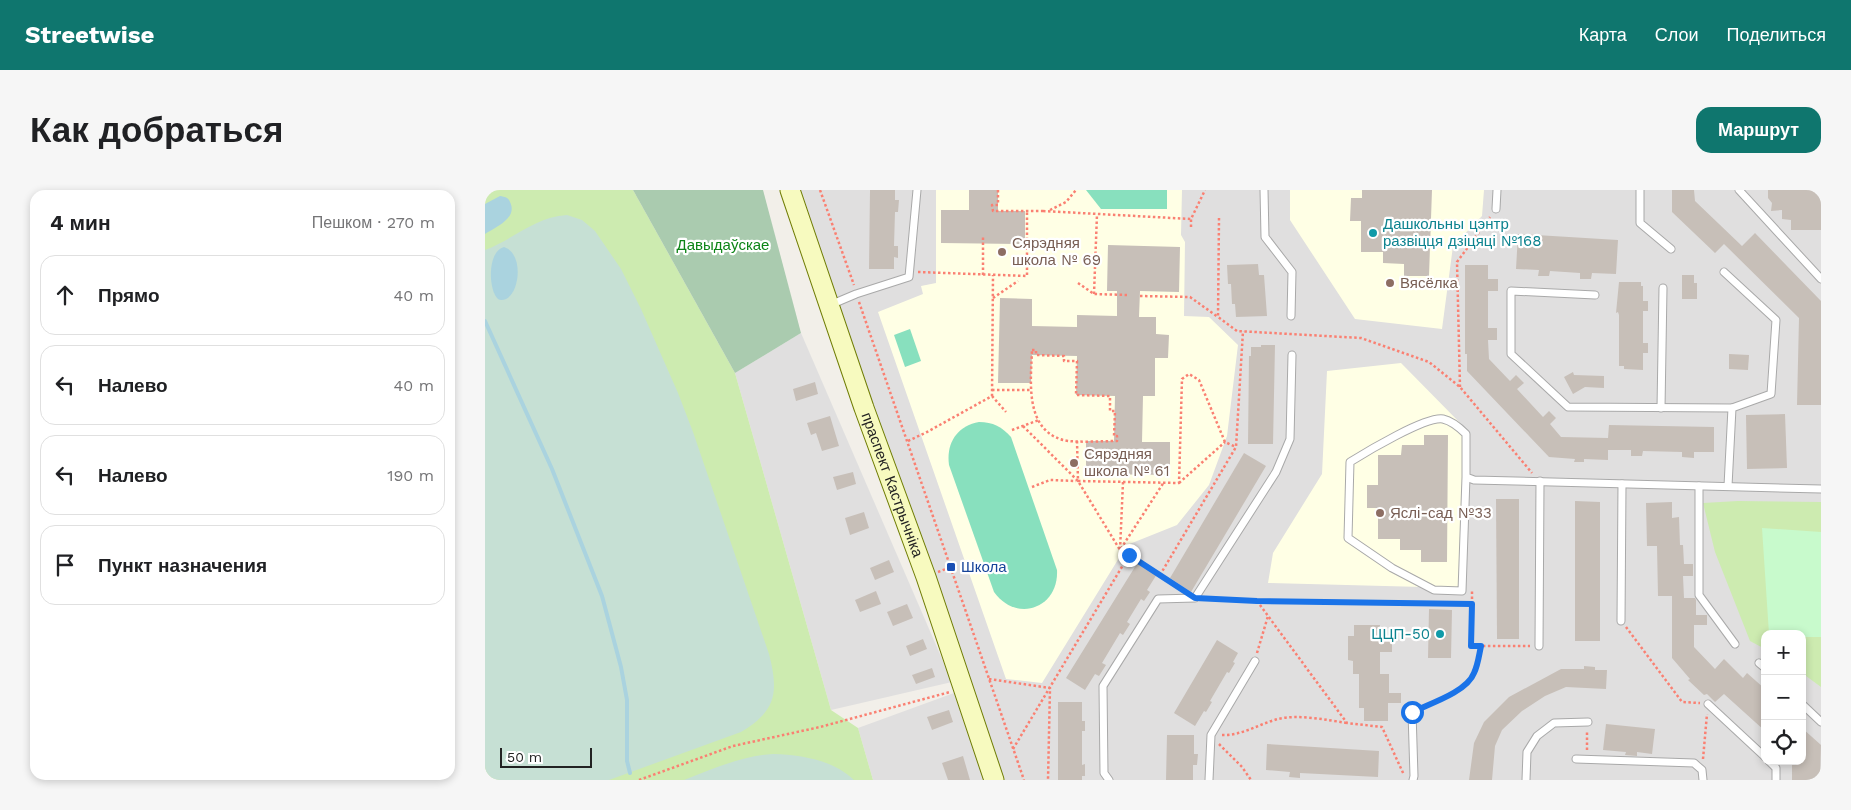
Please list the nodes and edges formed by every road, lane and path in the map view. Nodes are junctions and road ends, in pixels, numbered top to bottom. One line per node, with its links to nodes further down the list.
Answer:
1 (789, 190): 34 (main road, праспект Кастрычніка)
2 (820, 190): 28 (path)
3 (917, 190): 20 (lane)
4 (998, 190): 12 (path)
5 (1076, 190): 13 (path)
6 (1205, 190): 16 (path)
7 (1264, 190): 35 (lane)
8 (1497, 190): 11 (lane)
9 (1640, 190): 19 (lane)
10 (1739, 190): 24 (lane)
11 (1496, 209): 39 (path)
12 (1027, 210): 13 (path); 23 (path)
13 (1043, 211): 14 (path)
14 (1097, 214): 16 (path); 29 (path)
15 (1219, 218): 36 (path)
16 (1191, 219): 17 (path)
17 (1191, 227)
18 (983, 236): 22 (path)
19 (1671, 249)
20 (909, 272): 22 (path); 28 (lane)
21 (1724, 272): 44 (lane)
22 (983, 275): 23 (path)
23 (993, 275): 33 (path)
24 (1821, 279)
25 (1018, 281): 33 (path)
26 (1078, 283): 29 (path)
27 (1663, 288): 43 (lane)
28 (857, 294): 34 (lane); 50 (path)
29 (1094, 294): 30 (path)
30 (1127, 295)
31 (1595, 295): 43 (lane)
32 (1140, 296): 36 (path)
33 (993, 298): 40 (path)
34 (830, 305): 76 (main road, праспект Кастрычніка)
35 (1291, 316)
36 (1218, 317): 37 (path)
37 (1243, 332): 39 (path); 52 (path)
38 (1292, 355): 67 (lane)
39 (1460, 386): 55 (path)
40 (992, 390): 41 (path); 42 (path)
41 (1031, 390): 46 (path); 49 (path)
42 (992, 396): 45 (path); 50 (path)
43 (1661, 408): 44 (lane)
44 (1733, 408): 61 (lane)
45 (1006, 412)
46 (1039, 420): 47 (path); 49 (path)
47 (1023, 426): 48 (path); 54 (path)
48 (1013, 430)
49 (1077, 440): 54 (path)
50 (908, 441): 75 (path)
51 (1225, 442): 52 (path); 58 (path); 58 (path)
52 (1236, 447): 66 (path)
53 (1466, 477): 53 (lane); 55 (lane)
54 (1078, 481): 56 (path); 62 (path); 64 (path)
55 (1540, 481): 59 (lane); 73 (lane)
56 (1123, 482): 57 (path); 64 (path)
57 (1164, 482): 58 (path); 64 (path)
58 (1179, 483)
59 (1622, 484): 60 (lane); 70 (lane)
60 (1699, 486): 61 (lane); 71 (lane)
61 (1728, 486): 63 (lane)
62 (1032, 487)
63 (1821, 489)
64 (1120, 550): 65 (path)
65 (1129, 555): 66 (path); 77 (path)
66 (1160, 575): 67 (path)
67 (1195, 598): 68 (path); 95 (lane)
68 (1257, 601): 69 (path); 72 (path)
69 (1269, 616): 74 (path); 83 (path)
70 (1621, 621): 78 (path)
71 (1735, 644)
72 (1481, 646): 73 (path); 80 (path)
73 (1539, 646)
74 (1255, 661): 84 (lane)
75 (989, 679): 77 (path); 85 (path)
76 (963, 688): 91 (path); 92 (main road, праспект Кастрычніка)
77 (1050, 688): 85 (path); 94 (path)
78 (1707, 704): 86 (lane); 90 (path)
79 (1806, 708): 82 (lane)
80 (1412, 712): 99 (lane)
81 (1587, 722): 88 (path); 100 (lane)
82 (1821, 722)
83 (1347, 723): 84 (path); 98 (path)
84 (1211, 735): 96 (lane); 97 (path)
85 (1013, 749): 93 (path)
86 (1761, 753)
87 (1576, 759): 88 (lane)
88 (1587, 759): 90 (lane)
89 (1773, 765): 102 (lane)
90 (1702, 770): 101 (lane)
91 (639, 780)
92 (994, 780)
93 (1024, 780)
94 (1048, 780)
95 (1109, 780)
96 (1209, 780)
97 (1251, 780)
98 (1406, 780)
99 (1413, 780)
100 (1526, 780)
101 (1703, 780)
102 (1776, 780)

